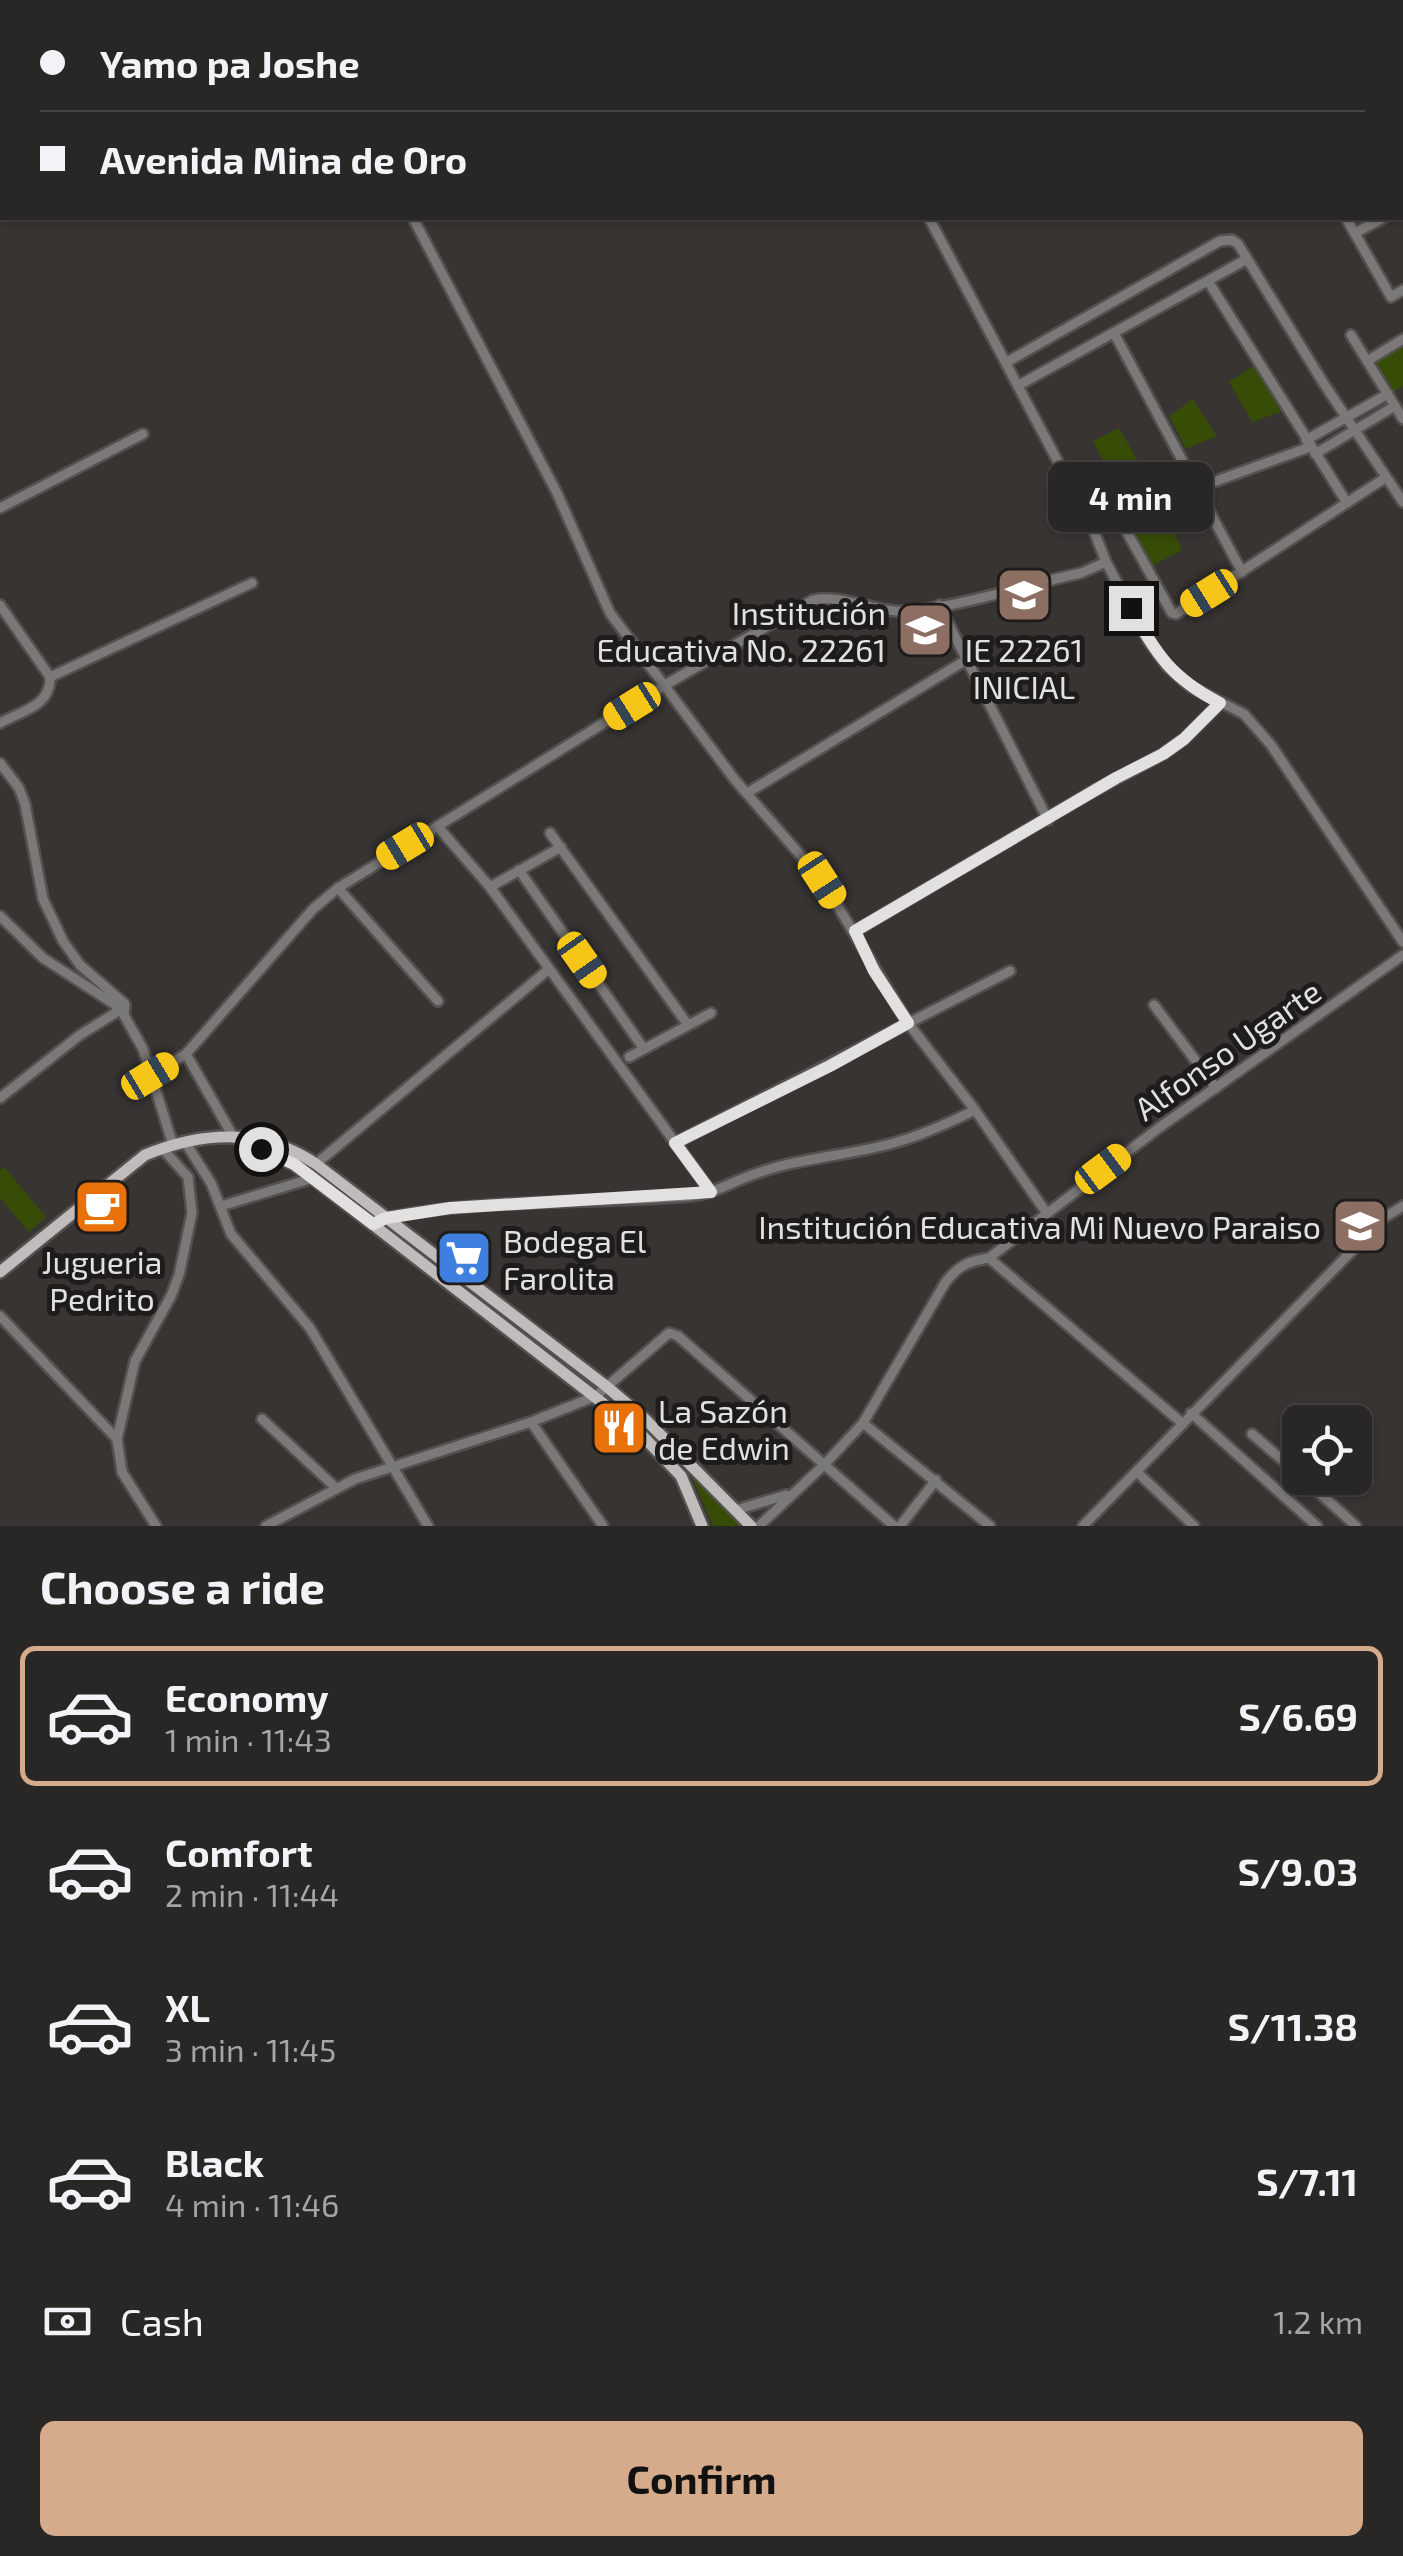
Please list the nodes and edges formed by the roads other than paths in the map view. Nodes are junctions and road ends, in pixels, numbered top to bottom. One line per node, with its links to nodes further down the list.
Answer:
1 (415, 220): 36 (street)
2 (930, 220): 13 (street)
3 (1347, 220): 5 (street)
4 (1379, 220): 5 (street)
5 (1355, 233): 8 (street)
6 (1247, 259): 7 (street); 13 (street); 17 (street)
7 (1208, 281): 9 (street); 21 (street)
8 (1403, 290)
9 (1114, 333): 14 (street); 23 (street)
10 (1351, 335): 12 (street)
11 (1403, 339): 12 (street)
12 (1367, 360): 16 (street)
13 (1007, 362): 14 (street)
14 (1019, 385): 28 (street)
15 (1403, 391): 16 (street)
16 (1391, 399): 17 (street); 18 (street); 19 (street)
17 (1345, 417): 19 (street); 21 (street)
18 (1403, 418)
19 (1354, 429): 21 (street); 22 (street)
20 (143, 434): 26 (street)
21 (1310, 447): 23 (street); 25 (street)
22 (1385, 478): 24 (street); 25 (street)
23 (1199, 487): 27 (street); 30 (street)
24 (1403, 502)
25 (1346, 503): 30 (street)
26 (0, 508)
27 (1118, 516): 28 (street); 30 (street)
28 (1092, 526): 29 (street)
29 (1106, 562): 33 (street); 37 (street)
30 (1242, 572)
31 (252, 582): 35 (street)
32 (0, 605): 35 (street)
33 (939, 605): 34 (street); 36 (street)
34 (966, 660): 40 (street); 41 (street)
35 (50, 676): 38 (street)
36 (665, 685): 40 (street); 42 (street)
37 (1220, 703): 41 (street); 50 (street)
38 (0, 723)
39 (0, 763): 56 (street)
40 (747, 793): 49 (street)
41 (1048, 820): 49 (street)
42 (438, 827): 46 (street); 47 (street)
43 (550, 833): 44 (street)
44 (560, 847): 45 (street); 59 (street)
45 (520, 870): 46 (street); 60 (street)
46 (490, 887): 52 (street)
47 (338, 888): 54 (street); 61 (street)
48 (0, 916): 56 (street)
49 (855, 931): 58 (street)
50 (1403, 942)
51 (1403, 954): 64 (street, Alfonso Ugarte)
52 (549, 969): 68 (street); 70 (street)
53 (1010, 971): 58 (street)
54 (438, 1002)
55 (1154, 1005): 64 (street)
56 (122, 1012): 63 (street); 65 (street)
57 (711, 1012): 59 (street)
58 (908, 1023): 66 (street); 68 (street)
59 (688, 1026): 60 (street)
60 (644, 1049): 62 (street)
61 (186, 1054): 63 (street); 67 (street)
62 (629, 1058)
63 (150, 1076): 69 (street)
64 (1216, 1088): 75 (street, Alfonso Ugarte)
65 (0, 1098)
66 (975, 1110): 72 (street); 75 (street)
67 (238, 1138): 69 (main road); 70 (main road); 71 (main road)
68 (675, 1143): 72 (street)
69 (173, 1145): 73 (street); 79 (main road); 89 (street)
70 (316, 1164): 76 (main road)
71 (313, 1178): 73 (street); 77 (main road)
72 (711, 1192): 76 (street)
73 (221, 1206): 92 (street)
74 (1403, 1206): 83 (street)
75 (1046, 1212): 78 (street, Alfonso Ugarte)
76 (386, 1218): 77 (street); 81 (main road)
77 (373, 1224): 82 (main road)
78 (989, 1258): 86 (street); 87 (street, Alfonso Ugarte)
79 (0, 1272)
80 (0, 1316): 89 (street)
81 (606, 1386): 82 (street); 91 (street); 98 (main road)
82 (596, 1396): 85 (street); 103 (main road)
83 (1191, 1413): 86 (street); 109 (street)
84 (262, 1419): 95 (street)
85 (531, 1422): 92 (street); 102 (street)
86 (1182, 1422): 93 (street)
87 (863, 1423): 91 (street, Alfonso Ugarte); 94 (street)
88 (1252, 1434): 90 (street)
89 (117, 1439): 99 (street)
90 (1282, 1460)
91 (825, 1464): 96 (street, Alfonso Ugarte); 105 (street)
92 (394, 1468): 95 (street); 101 (street)
93 (1137, 1472): 107 (street); 108 (street)
94 (936, 1480): 105 (street); 106 (street)
95 (336, 1488): 100 (street)
96 (793, 1492): 98 (street); 104 (street, Alfonso Ugarte)
97 (1322, 1495): 110 (street)
98 (736, 1510): 104 (main road)
99 (156, 1526)
100 (266, 1526)
101 (428, 1526)
102 (603, 1526)
103 (702, 1526)
104 (755, 1526)
105 (897, 1526)
106 (990, 1526)
107 (1083, 1526)
108 (1194, 1526)
109 (1318, 1526)
110 (1356, 1526)

